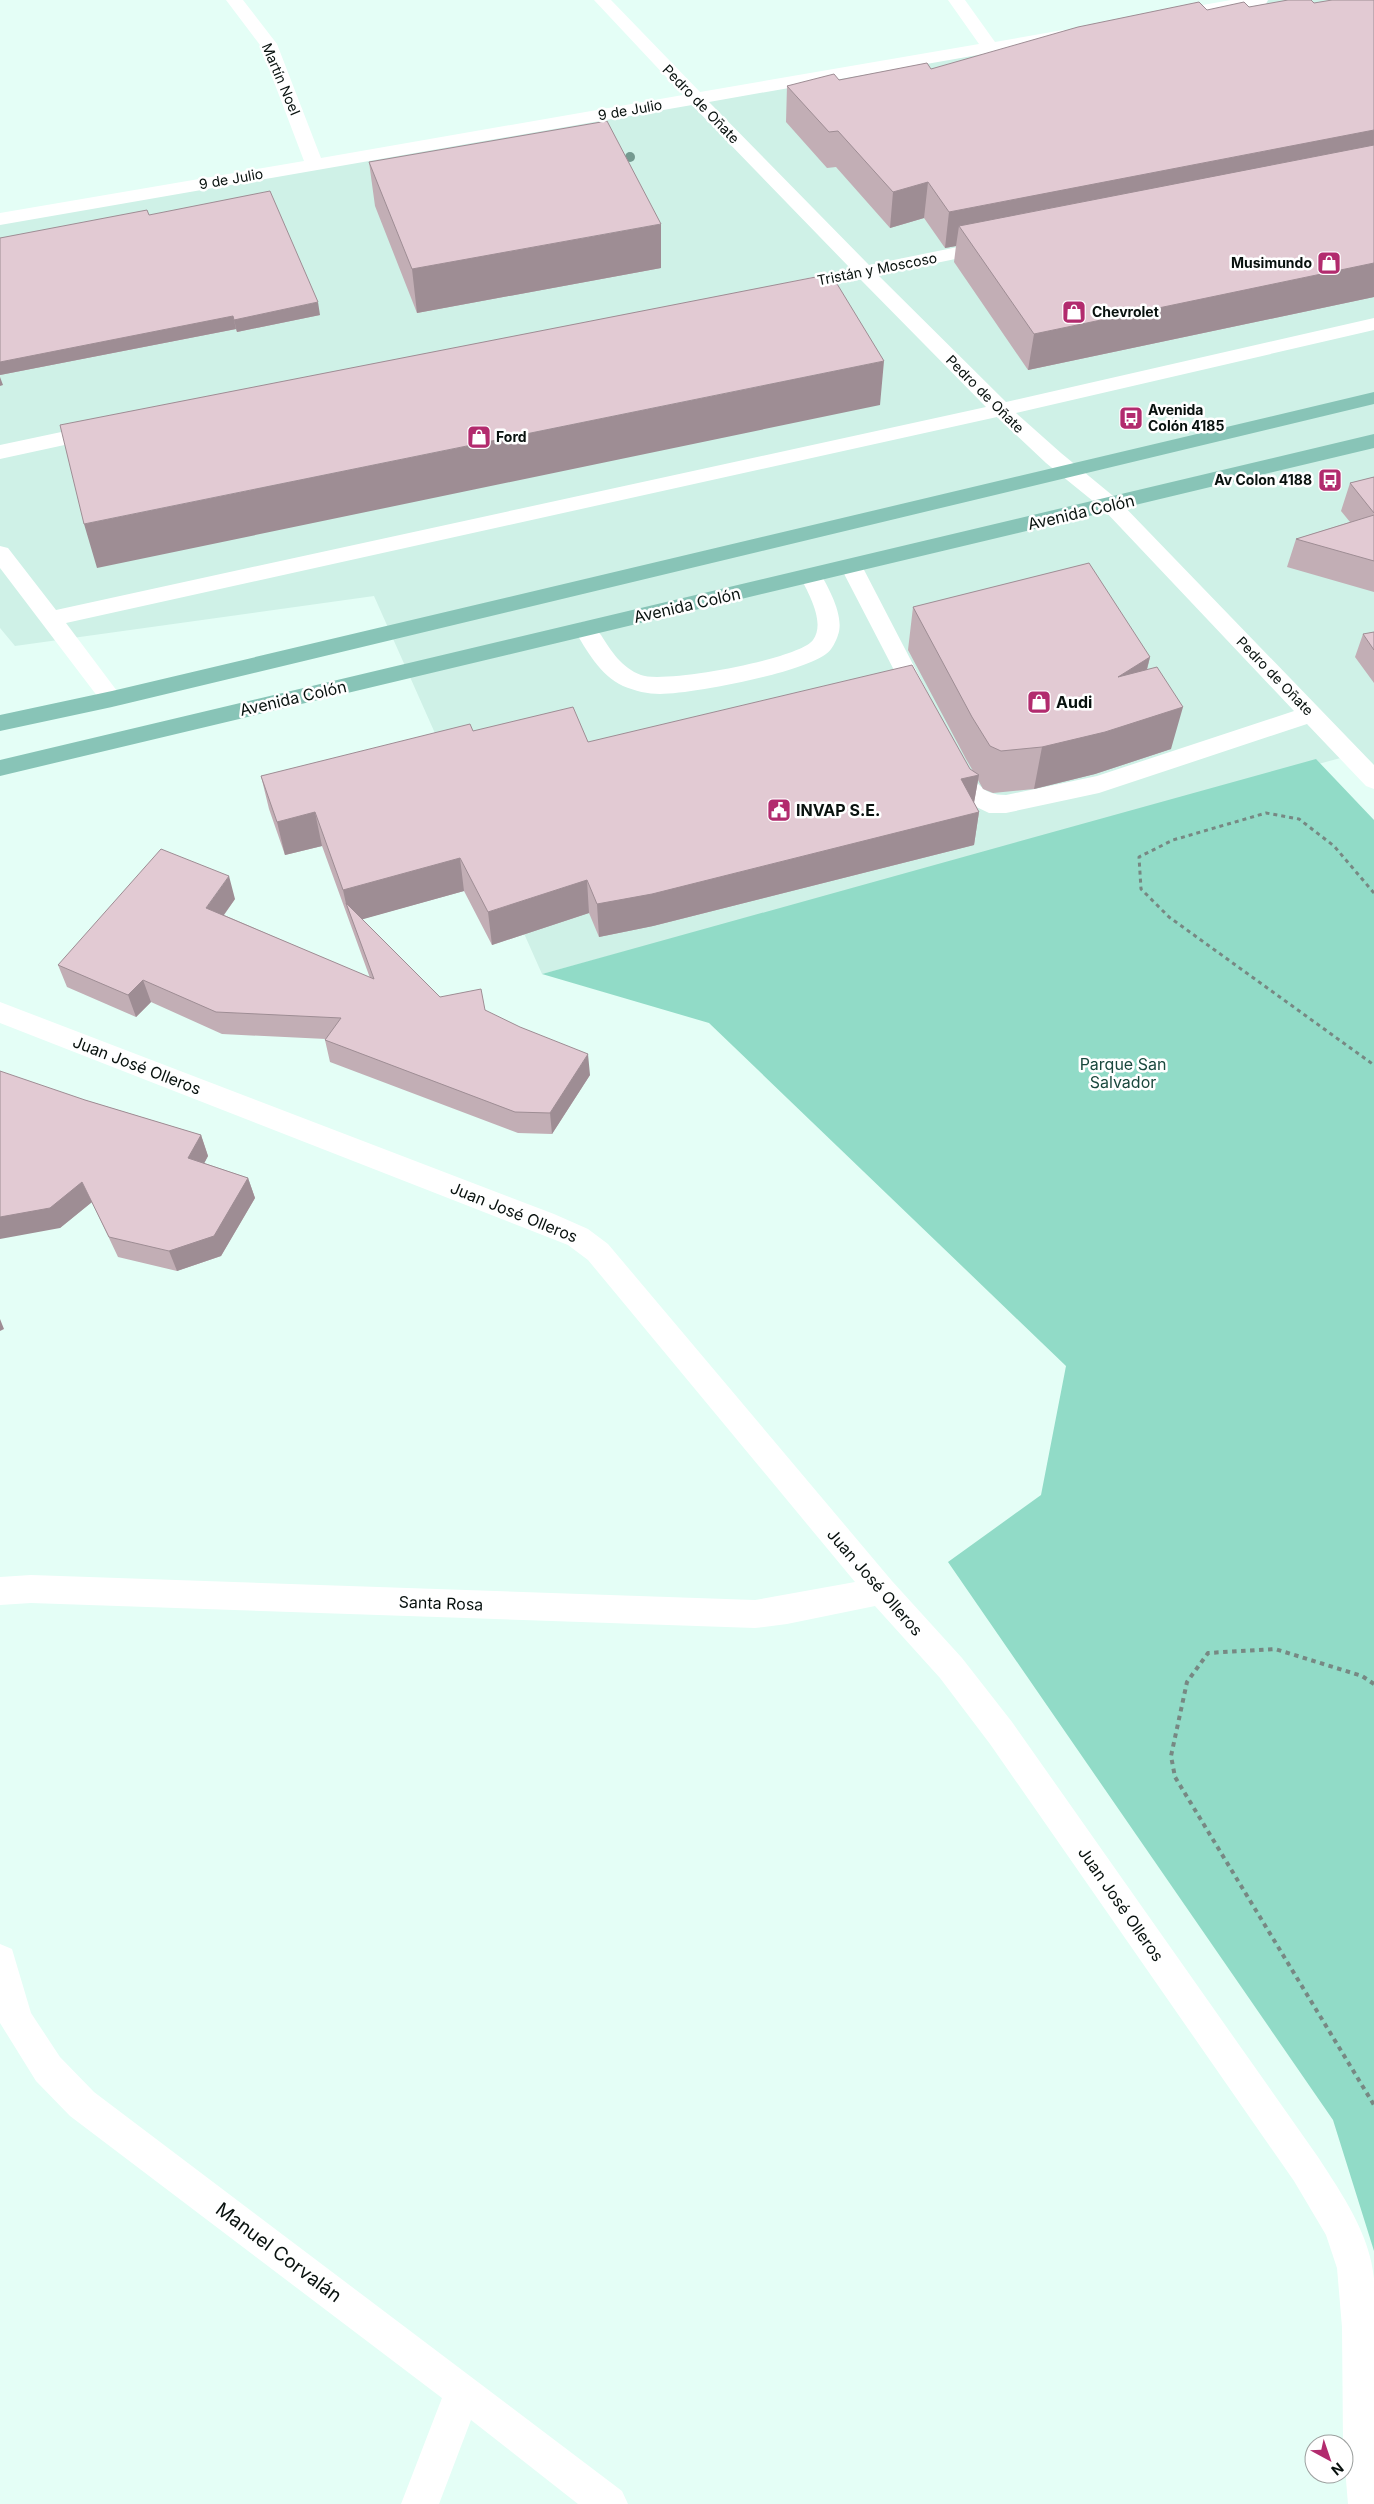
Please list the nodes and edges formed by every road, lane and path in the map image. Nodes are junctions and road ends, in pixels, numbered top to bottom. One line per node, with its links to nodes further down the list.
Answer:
1 (234, 0): 10 (street, Martín Noel)
2 (602, 0): 9 (street, Pedro de Oñate)
3 (956, 0): 8 (street)
4 (1260, 0): 5 (street)
5 (1212, 4): 6 (street)
6 (1157, 19)
7 (1079, 33): 8 (street, 9 de Julio)
8 (991, 48): 9 (street, 9 de Julio)
9 (696, 99): 10 (street, 9 de Julio); 13 (street, Pedro de Oñate)
10 (315, 164): 11 (street, 9 de Julio)
11 (0, 219)
12 (1008, 243): 13 (street, Tristán y Moscoso)
13 (864, 272): 14 (street, Tristán y Moscoso); 17 (street, Pedro de Oñate)
14 (776, 290)
15 (1374, 324): 17 (street)
16 (1374, 398): 21 (main road)
17 (1000, 410): 21 (street, Pedro de Oñate); 26 (street)
18 (116, 428): 20 (street)
19 (1374, 441): 22 (main road, Avenida Colón)
20 (0, 452)
21 (1065, 470): 22 (street, Pedro de Oñate); 28 (main road)
22 (1111, 505): 24 (main road, Avenida Colón); 29 (street, Pedro de Oñate)
23 (0, 553): 26 (street)
24 (851, 566): 25 (main road, Avenida Colón); 30 (street)
25 (811, 576): 27 (main road, Avenida Colón); 27 (street)
26 (51, 619): 28 (street)
27 (585, 629): 33 (main road, Avenida Colón)
28 (112, 699): 31 (main road)
29 (1311, 714): 32 (street); 34 (street, Pedro de Oñate)
30 (932, 722)
31 (0, 724)
32 (945, 746)
33 (0, 768)
34 (1374, 780)
35 (1374, 893): 37 (path)
36 (0, 1012): 39 (street, Juan José Olleros)
37 (1374, 1065)
38 (0, 1591): 39 (street, Santa Rosa)
39 (881, 1591): 47 (street, Juan José Olleros)
40 (1374, 1684): 43 (path)
41 (0, 1961): 42 (street, Manuel Corvalán)
42 (8, 2018): 44 (street, Manuel Corvalán)
43 (1374, 2105)
44 (463, 2391): 45 (street); 46 (street, Manuel Corvalán)
45 (420, 2504)
46 (608, 2504)
47 (1367, 2504)

